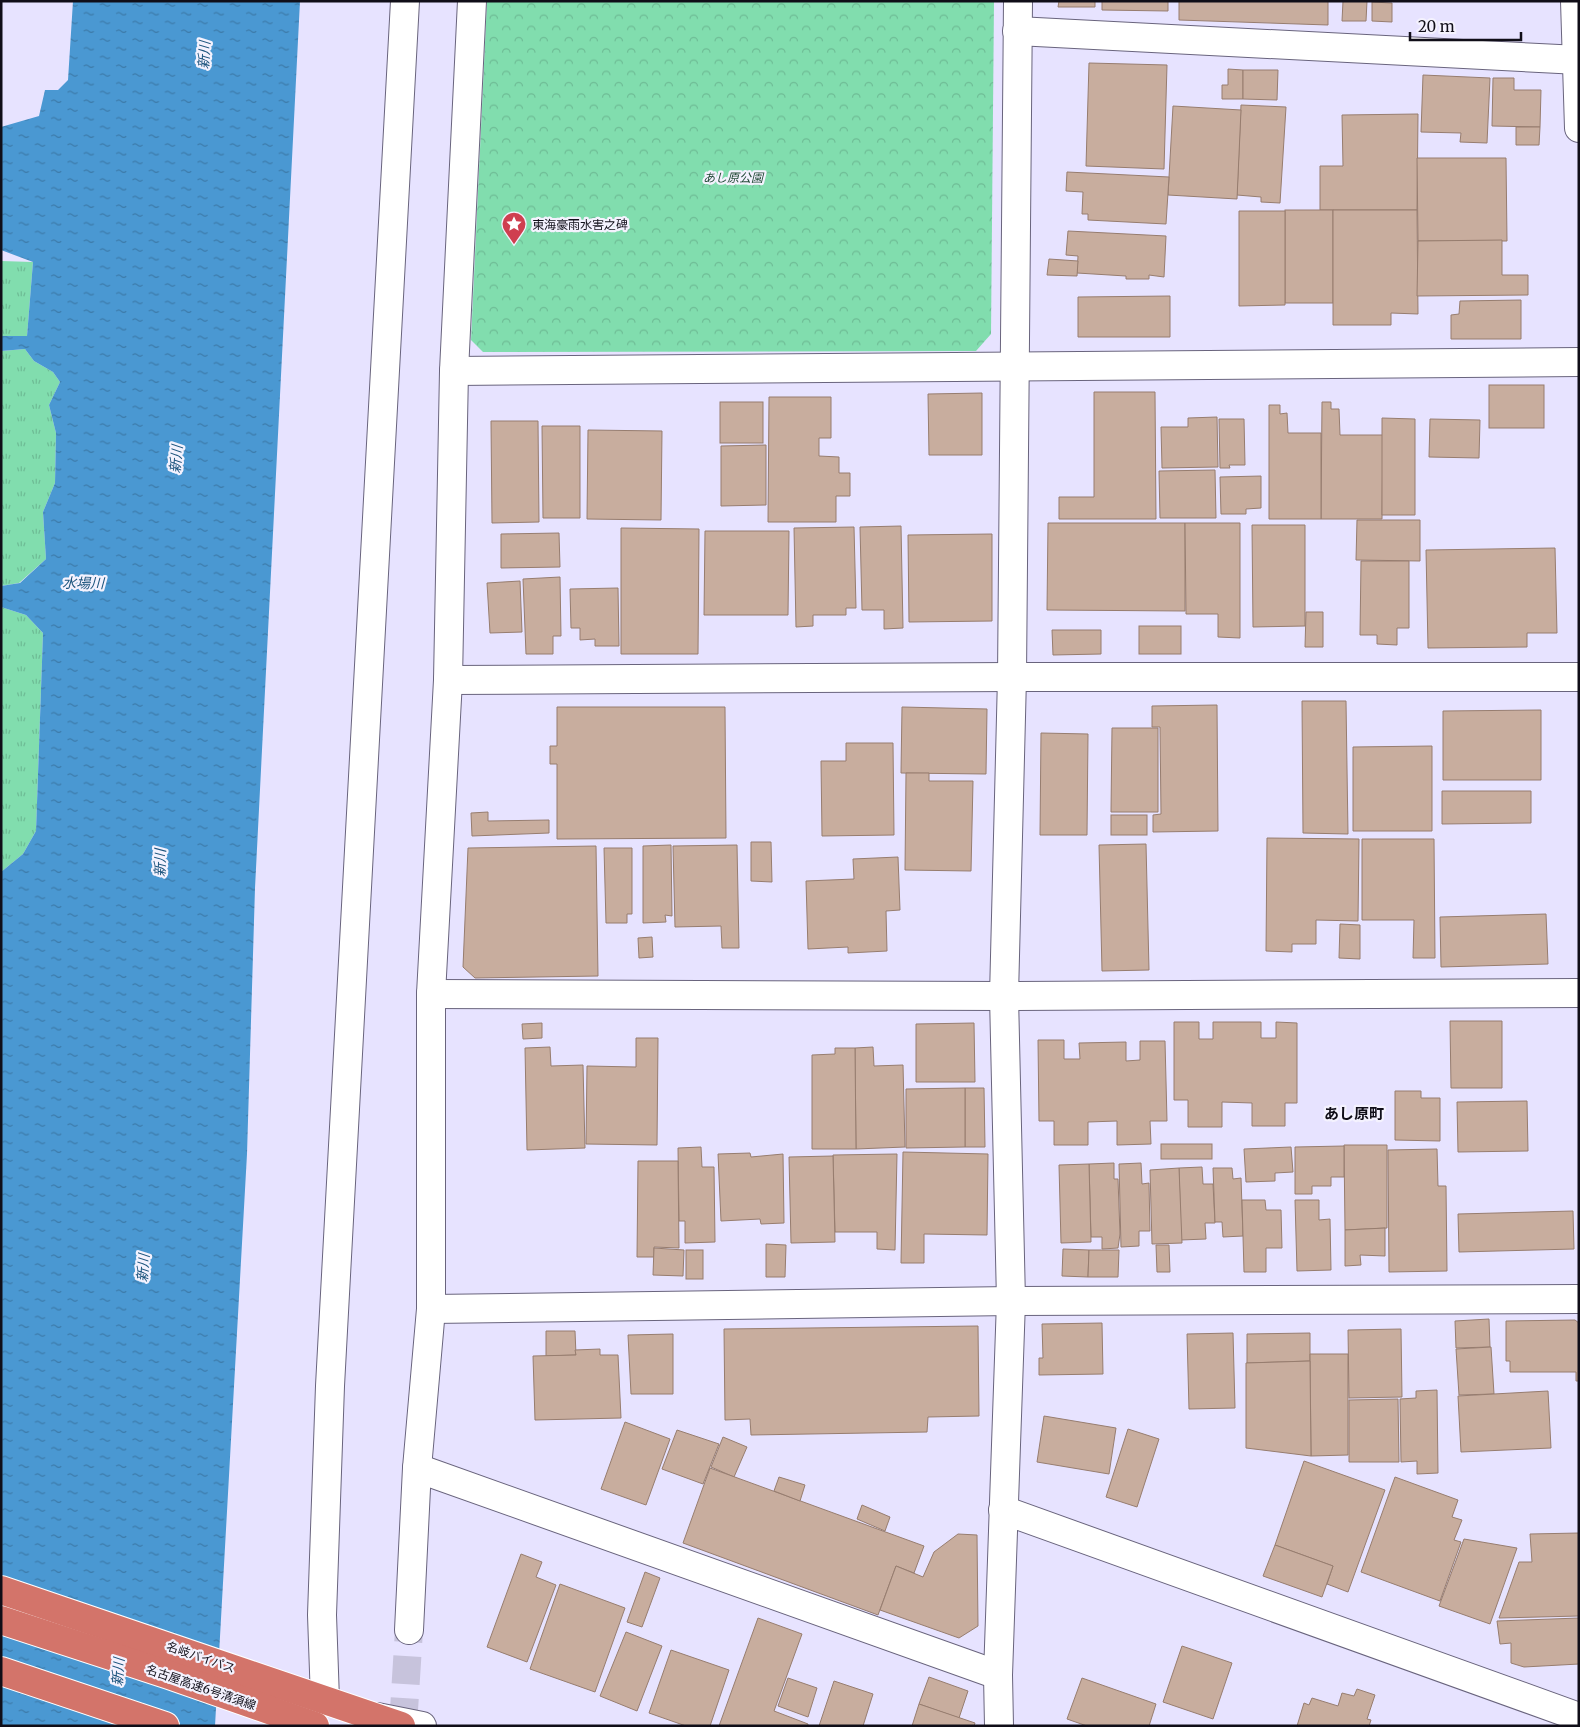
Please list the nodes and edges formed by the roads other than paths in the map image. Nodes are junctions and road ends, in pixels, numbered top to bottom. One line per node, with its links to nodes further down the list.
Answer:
1 (405, 1): 28 (street)
2 (472, 1): 10 (street)
3 (1018, 1): 5 (street)
4 (1575, 1): 6 (street)
5 (1017, 31): 6 (street); 9 (street)
6 (1578, 60): 7 (street)
7 (1579, 128)
8 (1579, 362): 9 (street)
9 (1014, 368): 10 (street); 11 (street)
10 (454, 371): 13 (street)
11 (1012, 677): 12 (street); 13 (street); 16 (street)
12 (1579, 677)
13 (448, 680): 14 (street)
14 (431, 994): 16 (street); 19 (street)
15 (1579, 994): 16 (street)
16 (1004, 996): 18 (street)
17 (1579, 1299): 18 (street)
18 (1011, 1300): 19 (street); 21 (street)
19 (430, 1308): 20 (street)
20 (416, 1468): 24 (street); 26 (street)
21 (1003, 1510): 26 (street); 30 (street)
22 (1, 1590): 28 (highway, 名岐バイパス)
23 (1, 1620): 33 (highway, 名古屋高速6号清須線)
24 (409, 1630)
25 (1, 1671): 32 (highway)
26 (998, 1675): 36 (street)
27 (1, 1685): 31 (highway)
28 (313, 1696): 29 (highway, 名岐バイパス)
29 (373, 1716): 34 (highway, 名岐バイパス); 35 (street)
30 (1579, 1717)
31 (119, 1726)
32 (165, 1726)
33 (315, 1726)
34 (401, 1726)
35 (422, 1726)
36 (998, 1726)

